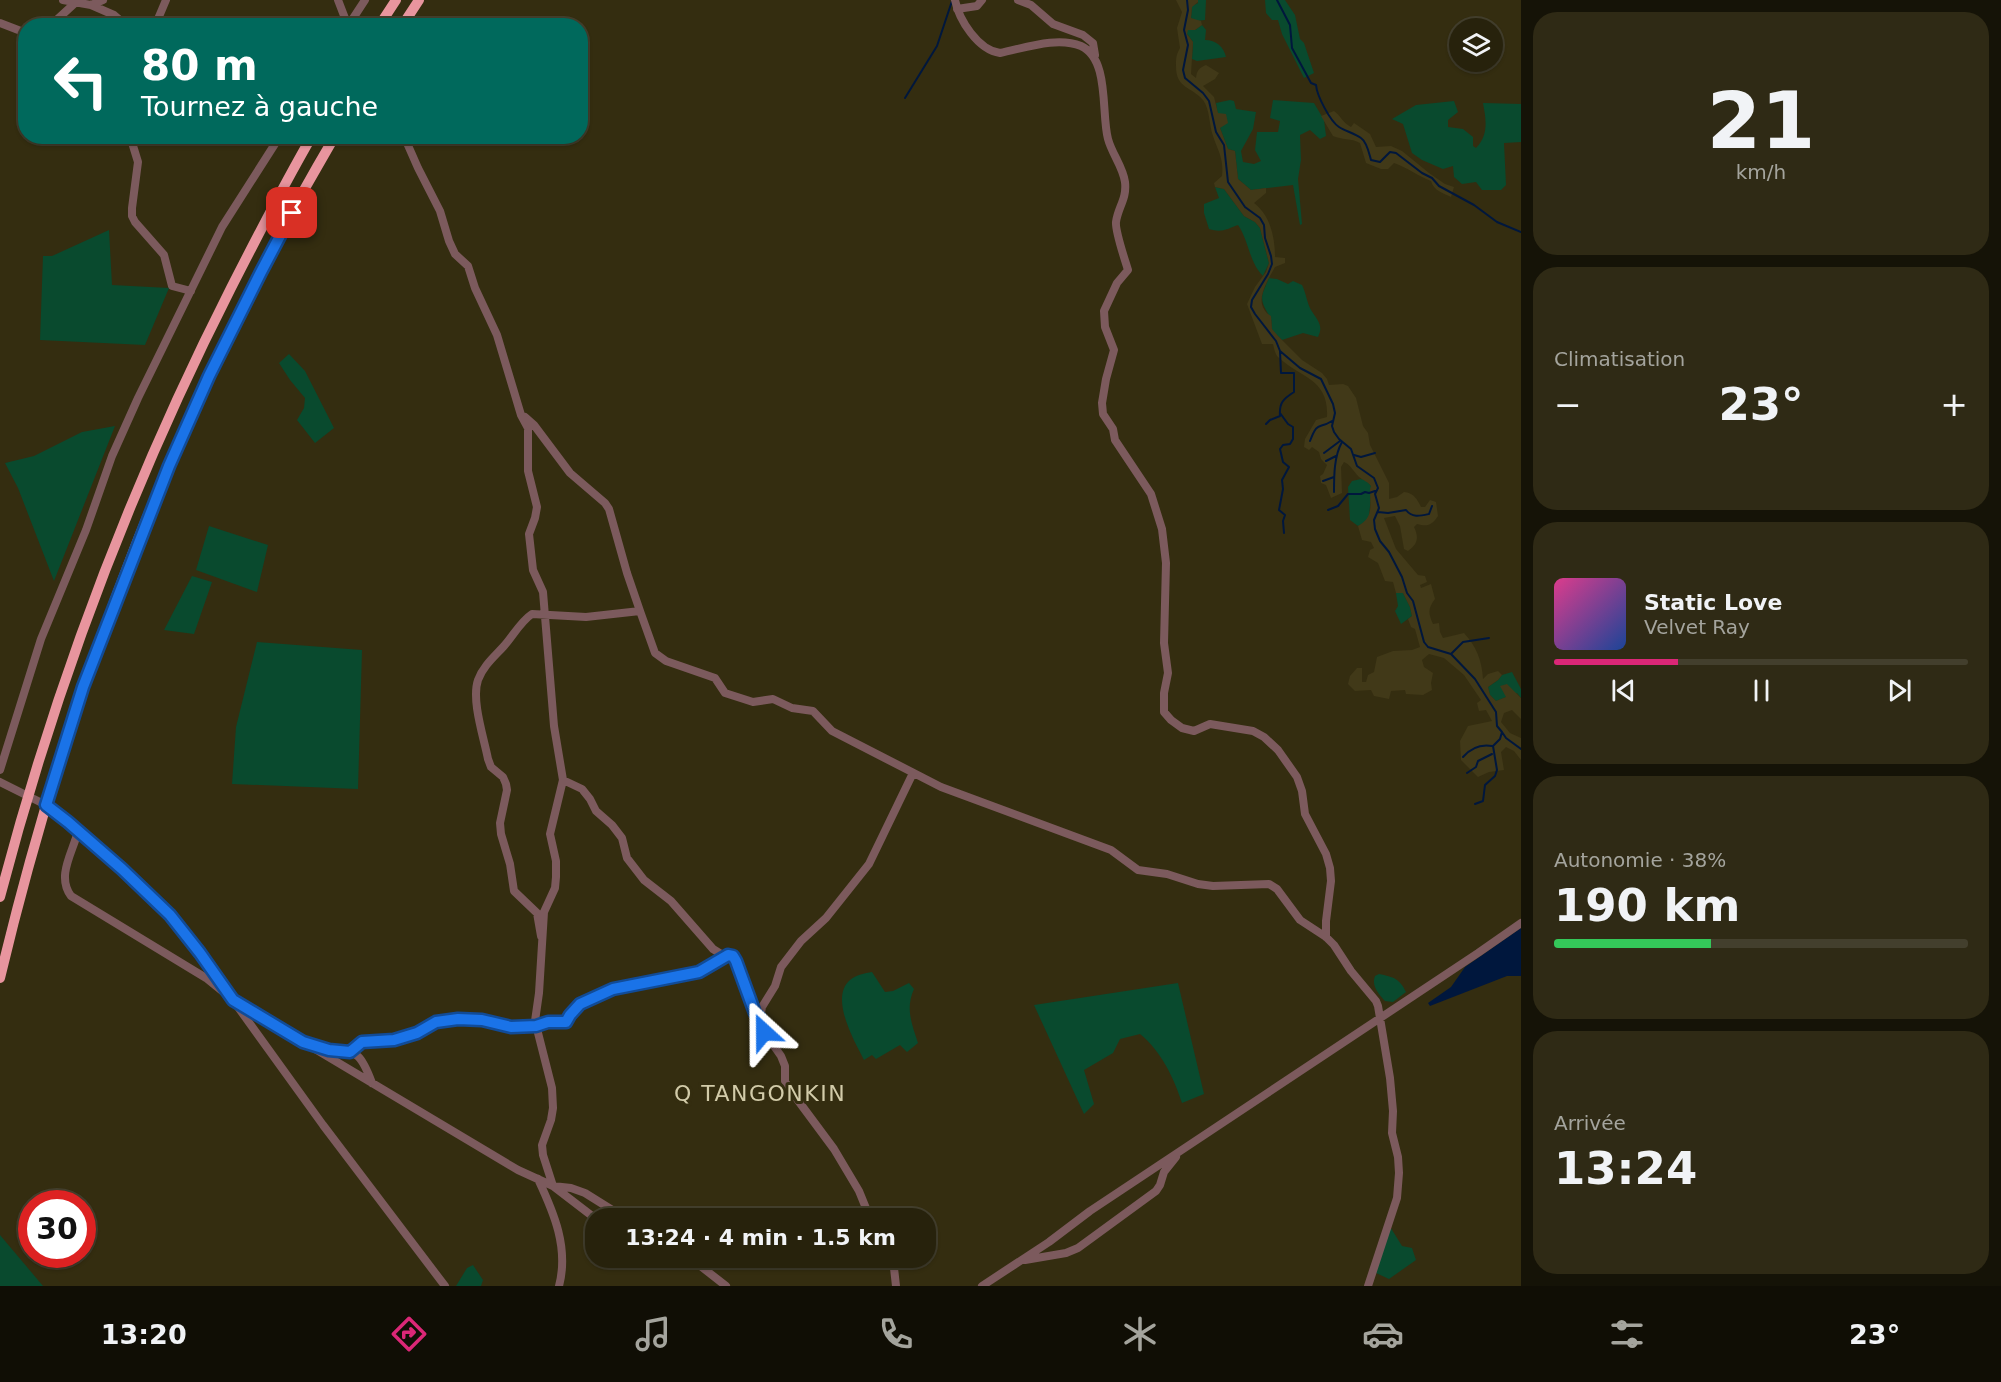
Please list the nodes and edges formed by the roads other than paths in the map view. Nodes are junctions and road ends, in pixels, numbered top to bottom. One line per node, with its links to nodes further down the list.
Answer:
1 (63, 0): 11 (street)
2 (103, 0): 12 (street)
3 (166, 0): 16 (street)
4 (338, 0): 17 (street)
5 (365, 0): 18 (street)
6 (396, 0): 19 (highway)
7 (418, 0): 20 (highway)
8 (955, 0): 13 (street)
9 (982, 0): 13 (street)
10 (1018, 0): 23 (street)
11 (75, 3): 12 (street); 14 (street)
12 (91, 5): 15 (street)
13 (957, 9): 23 (street)
14 (59, 18)
15 (118, 18)
16 (158, 18)
17 (345, 18)
18 (353, 18)
19 (384, 18)
20 (407, 18)
21 (0, 23): 22 (street)
22 (18, 30)
23 (1096, 63): 43 (street)
24 (132, 144): 29 (street)
25 (275, 144): 29 (street)
26 (308, 144): 37 (highway)
27 (331, 144): 38 (highway)
28 (407, 144): 30 (street)
29 (191, 291): 33 (street)
30 (521, 415): 31 (street); 32 (street)
31 (640, 611): 32 (street); 34 (street)
32 (544, 615): 35 (street); 42 (street)
33 (0, 770)
34 (913, 773): 43 (street); 47 (street)
35 (563, 780): 42 (street); 44 (street)
36 (0, 782): 37 (street)
37 (28, 797): 38 (street); 40 (highway)
38 (46, 805): 39 (street); 45 (highway)
39 (78, 831): 46 (street); 46 (street)
40 (0, 897)
41 (1521, 923): 48 (street)
42 (542, 936): 49 (street)
43 (1326, 937): 48 (street)
44 (728, 955): 47 (street); 49 (street)
45 (0, 978)
46 (233, 1000): 50 (street); 62 (street)
47 (760, 1018): 57 (street)
48 (1380, 1018): 53 (street); 67 (street)
49 (536, 1026): 51 (street); 55 (street)
50 (303, 1042): 51 (street); 52 (street)
51 (350, 1052): 52 (street)
52 (372, 1083): 54 (street)
53 (1182, 1149): 59 (street); 59 (street)
54 (538, 1179): 55 (street); 63 (street)
55 (553, 1186): 56 (street); 58 (street)
56 (609, 1208)
57 (866, 1208)
58 (585, 1211)
59 (1020, 1261): 66 (street)
60 (703, 1268): 64 (street)
61 (894, 1268): 65 (street)
62 (445, 1286)
63 (559, 1286)
64 (726, 1286)
65 (896, 1286)
66 (982, 1286)
67 (1368, 1286)

